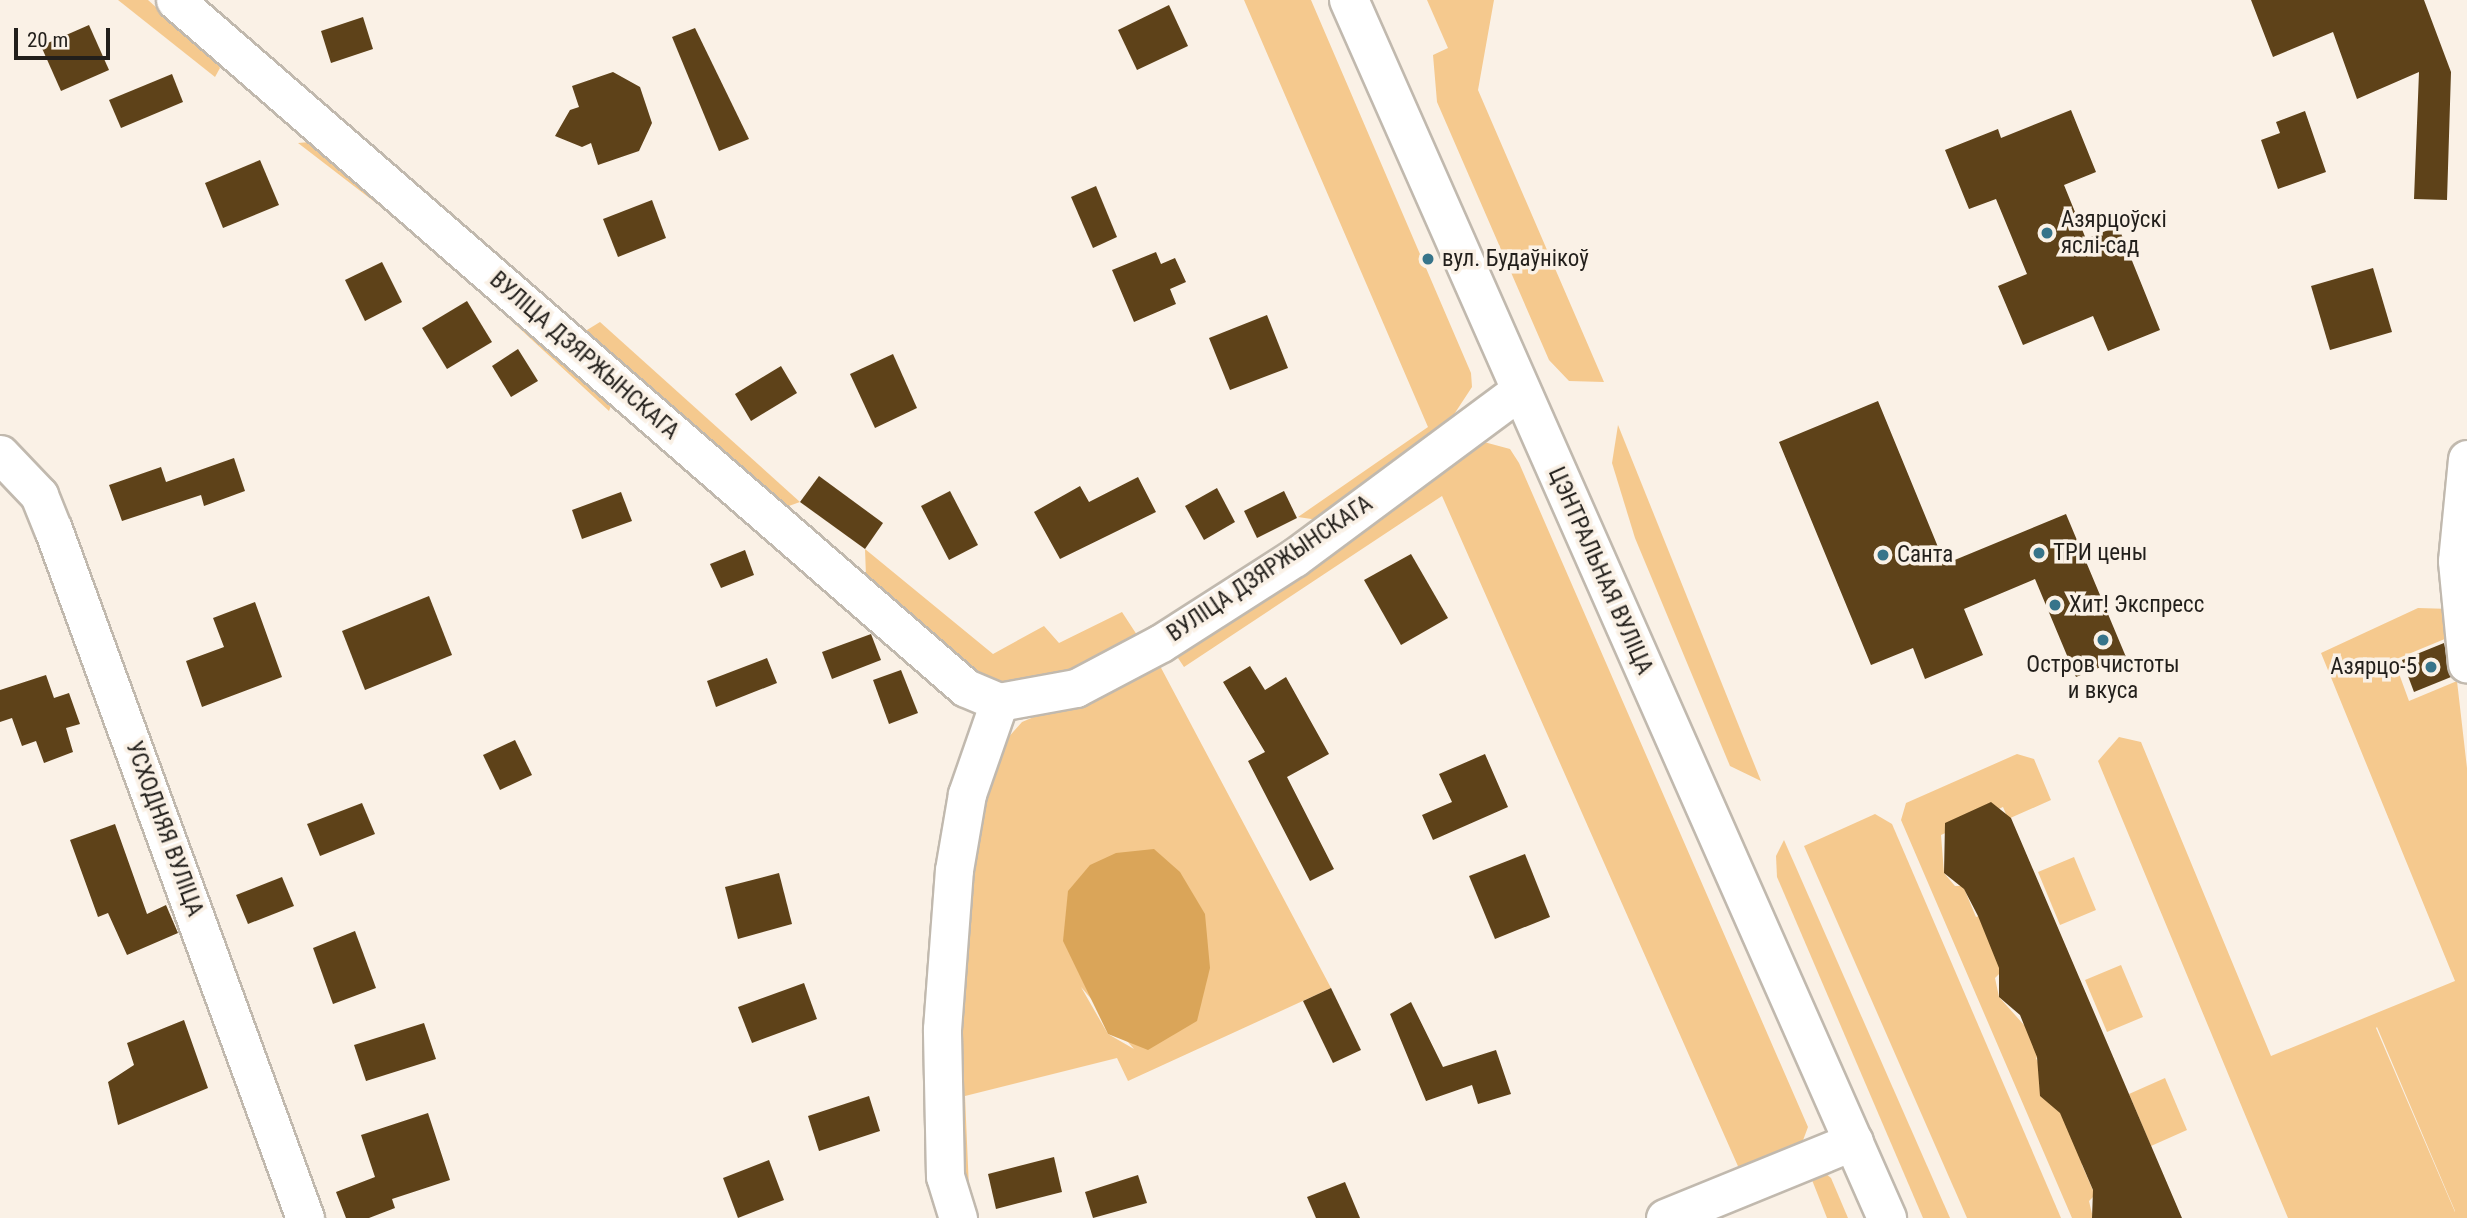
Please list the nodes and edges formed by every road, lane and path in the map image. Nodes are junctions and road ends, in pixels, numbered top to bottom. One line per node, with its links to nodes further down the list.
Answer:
1 (175, 0): 7 (street, ВУЛІЦА ДЗЯРЖЫНСКАГА)
2 (1349, 0): 3 (main road, ЦЭНТРАЛЬНАЯ ВУЛІЦА)
3 (1520, 390): 7 (street, ВУЛІЦА ДЗЯРЖЫНСКАГА); 8 (main road, ЦЭНТРАЛЬНАЯ ВУЛІЦА)
4 (0, 454): 9 (street, УСХОДНЯЯ ВУЛІЦА)
5 (2467, 460): 6 (street)
6 (2467, 664)
7 (999, 702): 10 (street)
8 (1854, 1141): 11 (street); 12 (main road, ЦЭНТРАЛЬНАЯ ВУЛІЦА)
9 (304, 1218)
10 (958, 1218)
11 (1665, 1218)
12 (1887, 1218)

